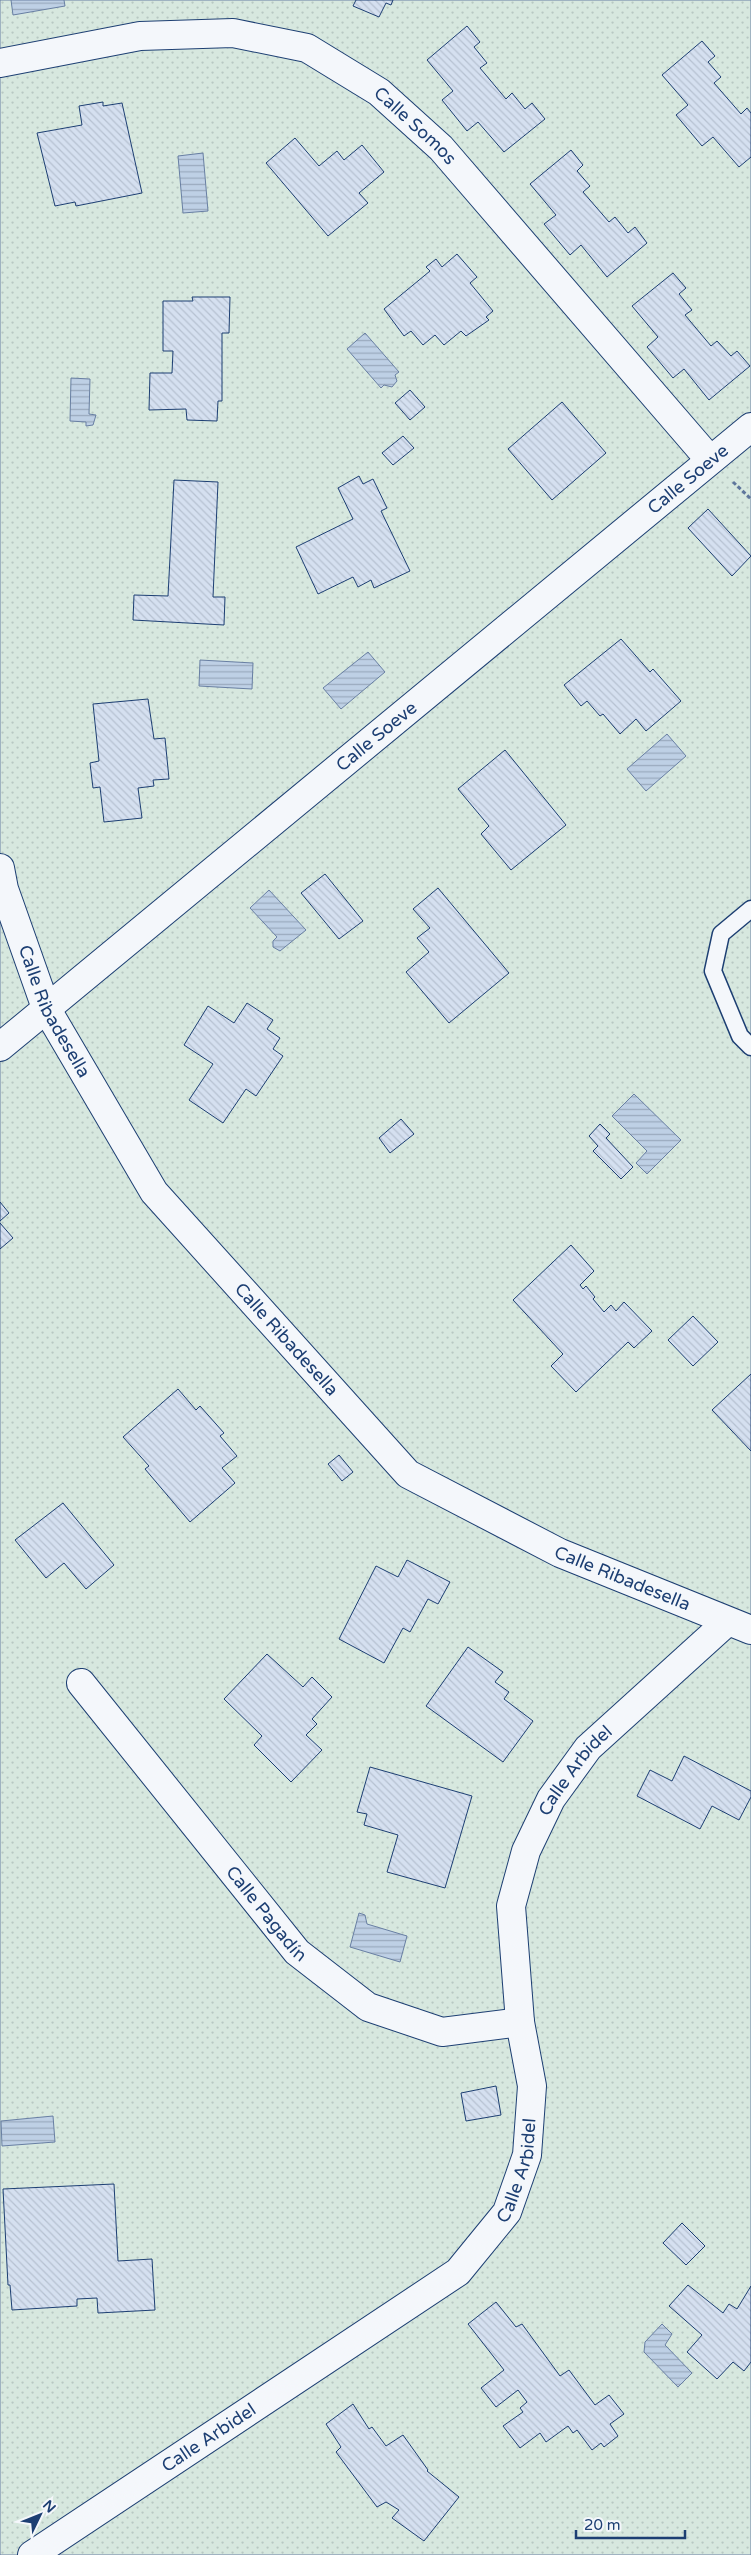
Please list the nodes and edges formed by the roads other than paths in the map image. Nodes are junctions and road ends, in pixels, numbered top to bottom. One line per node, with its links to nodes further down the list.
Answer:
1 (0, 63): 3 (street, Calle Somos)
2 (751, 427): 3 (street, Calle Soeve)
3 (710, 460): 6 (street, Calle Soeve)
4 (0, 868): 6 (street, Calle Ribadesella)
5 (751, 909): 8 (lane)
6 (46, 1008): 7 (street, Calle Soeve); 9 (street, Calle Ribadesella)
7 (0, 1047)
8 (751, 1047)
9 (739, 1626): 11 (street, Calle Arbidel)
10 (81, 1684): 11 (street, Calle Pagadín)
11 (520, 2022): 12 (street, Calle Arbidel)
12 (32, 2555)

